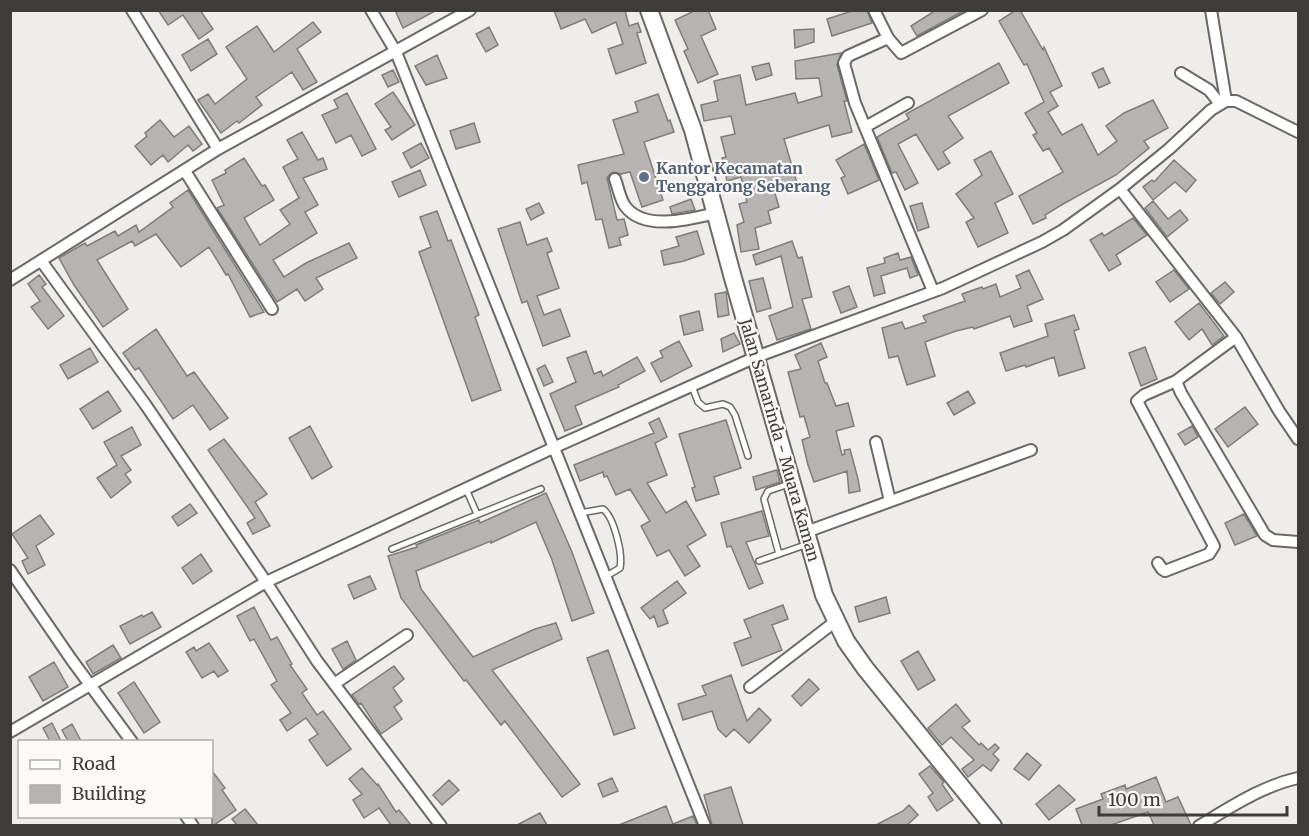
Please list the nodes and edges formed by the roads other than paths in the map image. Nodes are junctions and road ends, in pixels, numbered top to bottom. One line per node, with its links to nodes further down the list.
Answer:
1 (132, 10): 15 (street)
2 (371, 10): 9 (street)
3 (470, 10): 9 (street)
4 (649, 10): 19 (main road, Jalan Samarinda - Muara Kaman)
5 (874, 10): 8 (street)
6 (982, 10): 8 (street)
7 (1211, 10): 12 (street)
8 (888, 38): 13 (street)
9 (396, 52): 15 (street); 30 (street)
10 (1181, 73): 12 (street)
11 (909, 102): 13 (street)
12 (1223, 102): 14 (street); 18 (street)
13 (865, 127): 22 (street)
14 (1299, 132)
15 (218, 149): 16 (street)
16 (185, 171): 20 (street); 23 (street)
17 (615, 179): 19 (street)
18 (1120, 189): 22 (street); 24 (street)
19 (716, 213): 25 (main road, Jalan Samarinda - Muara Kaman)
20 (42, 262): 21 (street); 47 (street)
21 (10, 280)
22 (933, 291): 25 (street)
23 (272, 309)
24 (1236, 336): 26 (street); 28 (street)
25 (756, 357): 27 (street); 33 (main road, Jalan Samarinda - Muara Kaman)
26 (1176, 381): 40 (street); 44 (street)
27 (692, 386): 30 (street); 32 (lane)
28 (1299, 440)
29 (876, 442): 36 (street)
30 (553, 448): 34 (street); 37 (street)
31 (1031, 450): 36 (street)
32 (748, 456)
33 (791, 483): 39 (main road, Jalan Samarinda - Muara Kaman); 42 (lane)
34 (466, 489): 38 (lane); 47 (street)
35 (542, 489): 38 (lane)
36 (890, 501): 39 (street)
37 (579, 513): 46 (street); 46 (lane)
38 (477, 514): 41 (lane)
39 (807, 538): 42 (lane); 48 (main road, Jalan Samarinda - Muara Kaman)
40 (1299, 542)
41 (392, 549)
42 (779, 554): 43 (lane)
43 (759, 561)
44 (1158, 563)
45 (10, 570): 51 (street)
46 (605, 577): 57 (street)
47 (266, 582): 50 (street); 51 (street)
48 (836, 621): 52 (street); 58 (main road, Jalan Samarinda - Muara Kaman)
49 (407, 635): 50 (street)
50 (334, 684): 56 (street)
51 (91, 685): 53 (street); 54 (street)
52 (750, 687)
53 (10, 732)
54 (131, 740)
55 (1299, 778): 59 (street)
56 (441, 825)
57 (705, 825)
58 (993, 825)
59 (1199, 825)

